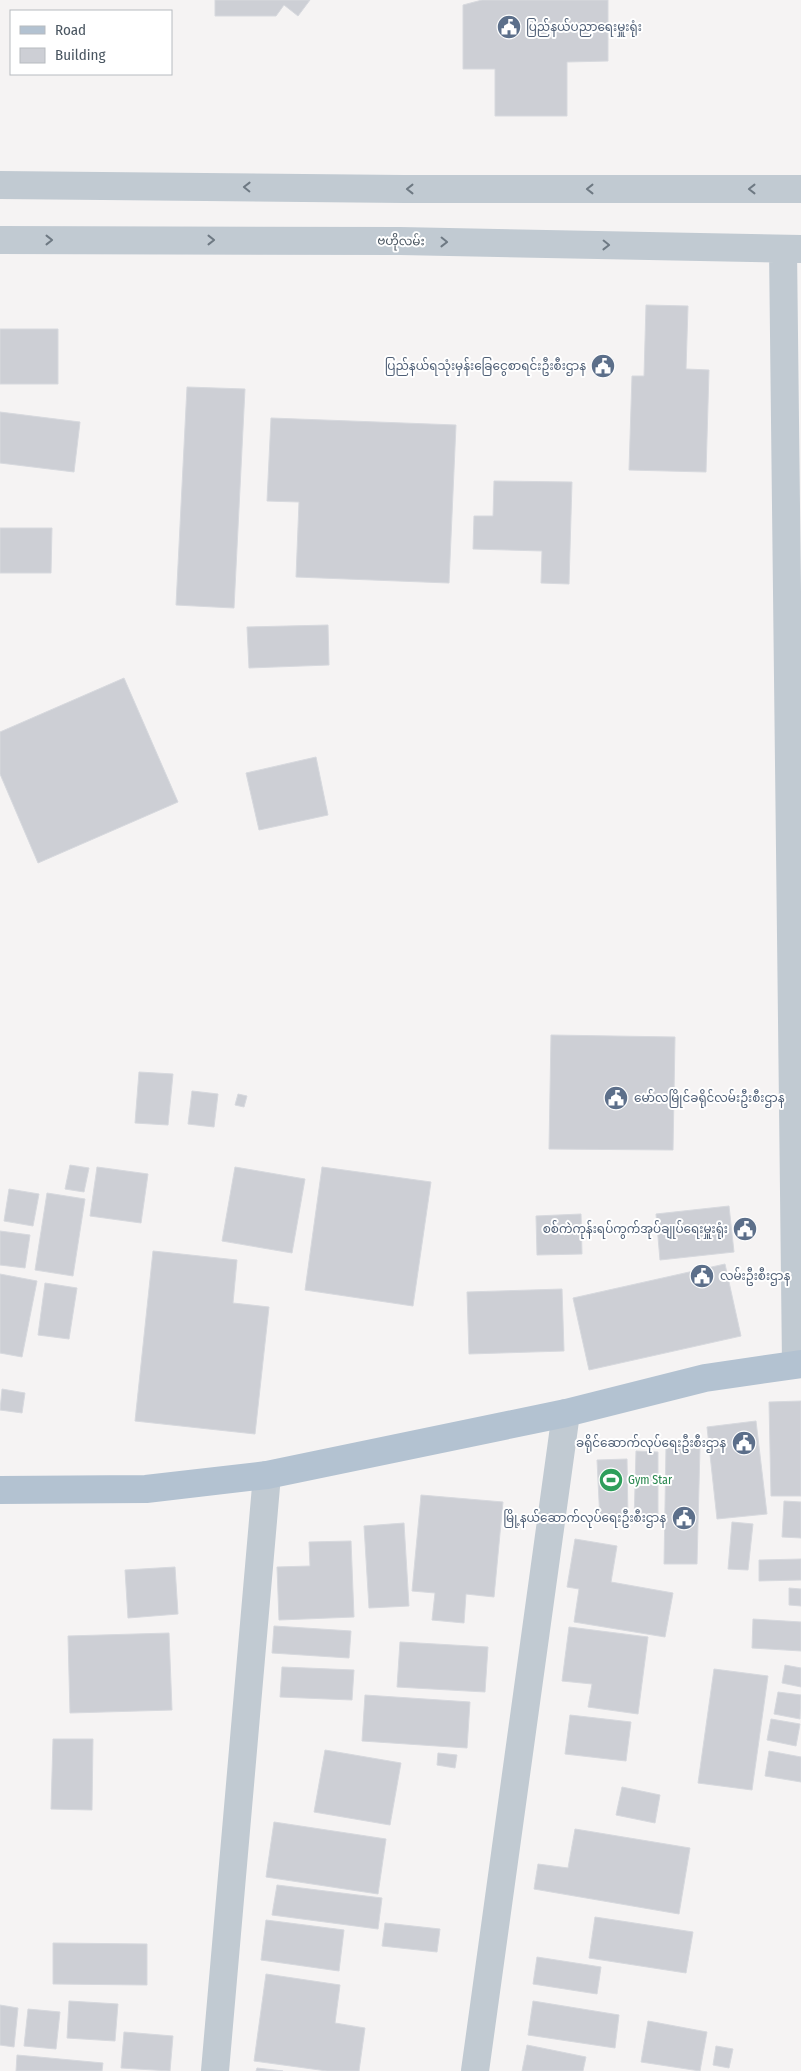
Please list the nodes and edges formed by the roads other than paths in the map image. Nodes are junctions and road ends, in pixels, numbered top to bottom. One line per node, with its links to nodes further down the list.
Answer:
1 (0, 185): 2 (street, one-way to 1)
2 (801, 189)
3 (0, 240): 4 (street, ဗဟိုလမ်း, one-way to 4)
4 (792, 249): 5 (street)
5 (798, 1364): 6 (main road)
6 (566, 1413): 7 (main road); 10 (street)
7 (267, 1475): 8 (main road); 9 (street)
8 (0, 1490)
9 (215, 2071)
10 (475, 2071)

